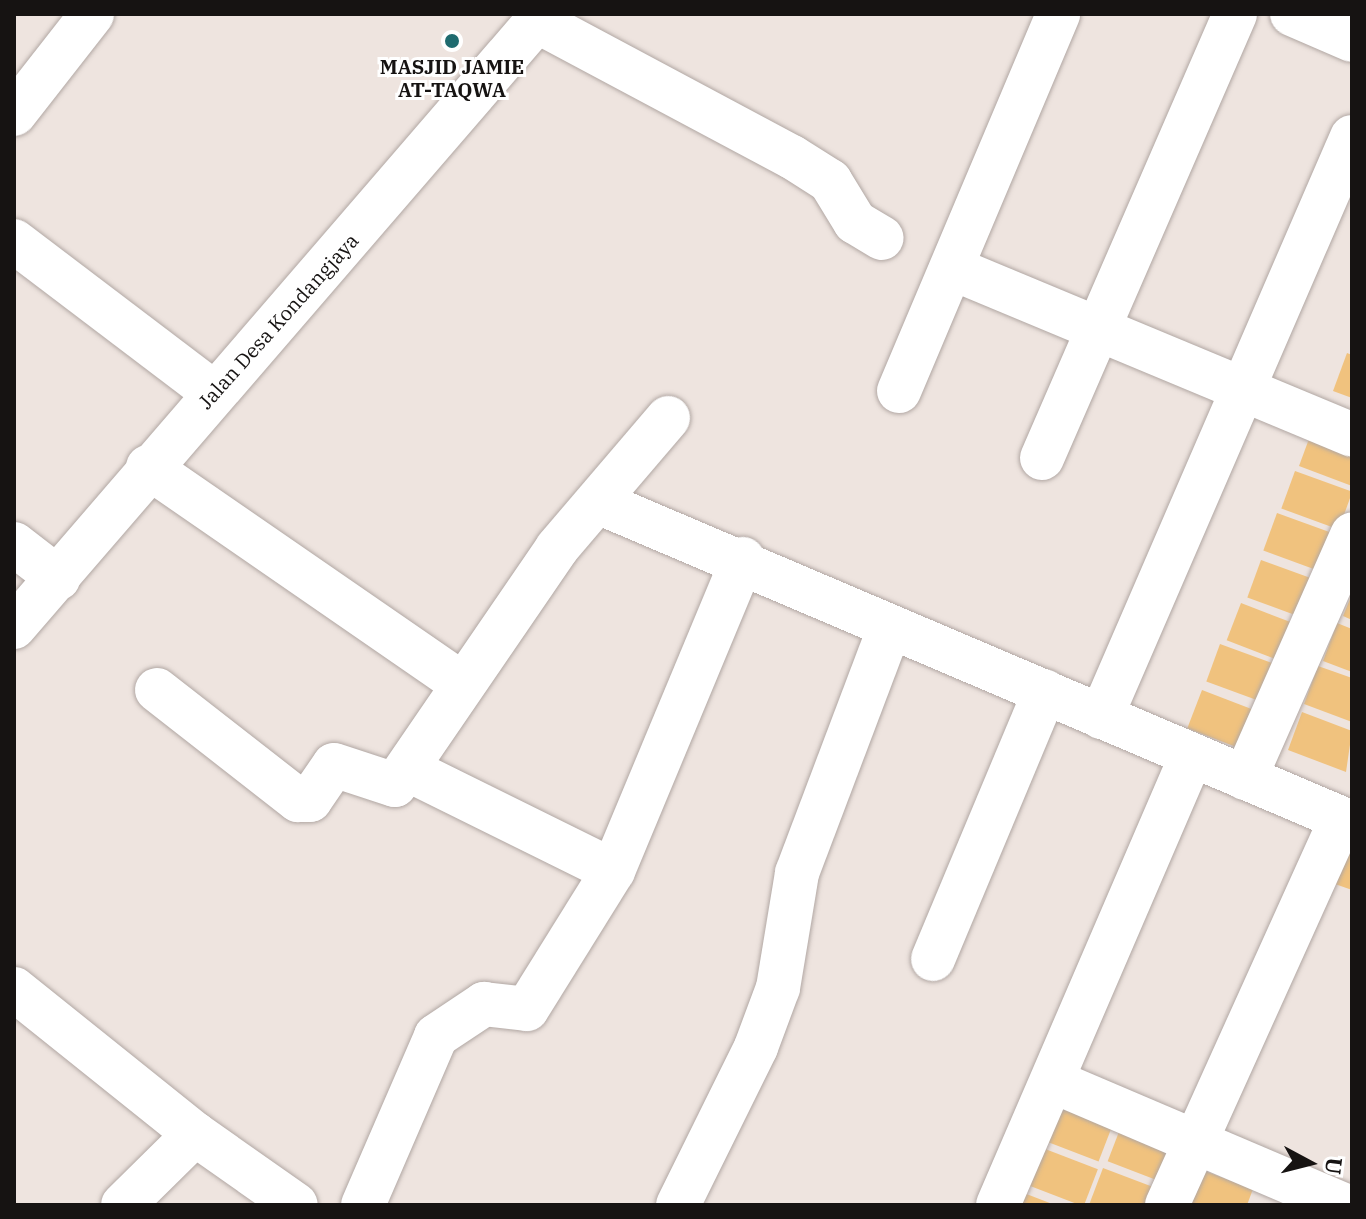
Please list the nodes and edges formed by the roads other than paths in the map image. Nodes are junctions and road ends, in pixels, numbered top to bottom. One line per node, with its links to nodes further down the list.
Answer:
1 (1058, 14): 11 (street)
2 (1235, 14): 12 (street)
3 (1292, 14): 6 (street)
4 (80, 18): 7 (street)
5 (540, 18): 9 (street); 15 (street, Jalan Desa Kondangjaya)
6 (1352, 40)
7 (14, 114)
8 (1352, 137): 13 (street)
9 (882, 238)
10 (14, 241): 15 (street)
11 (954, 269): 12 (street); 14 (street)
12 (1098, 329): 13 (street); 18 (street)
13 (1243, 389): 17 (street); 30 (street)
14 (899, 391)
15 (213, 392): 19 (street, Jalan Desa Kondangjaya)
16 (668, 418): 20 (street)
17 (1352, 435)
18 (1042, 458)
19 (148, 467): 24 (street, Jalan Desa Kondangjaya); 27 (street)
20 (598, 502): 23 (street); 27 (street)
21 (1352, 535): 33 (street)
22 (14, 544): 24 (street)
23 (743, 559): 26 (street); 35 (street)
24 (58, 578): 25 (street, Jalan Desa Kondangjaya)
25 (14, 627)
26 (890, 627): 29 (street); 45 (street)
27 (461, 683): 32 (street)
28 (157, 690): 32 (street)
29 (1045, 691): 30 (street); 36 (street)
30 (1101, 717): 31 (street)
31 (1192, 755): 33 (street); 38 (street)
32 (411, 771): 35 (street)
33 (1245, 778): 34 (street)
34 (1346, 821): 40 (street)
35 (613, 871): 44 (street)
36 (933, 959)
37 (14, 989): 39 (street)
38 (1055, 1082): 40 (street); 46 (street)
39 (195, 1134): 42 (street); 43 (street)
40 (1196, 1142): 41 (street); 47 (street)
41 (1345, 1198)
42 (123, 1205)
43 (296, 1205)
44 (363, 1205)
45 (678, 1205)
46 (998, 1205)
47 (1167, 1205)

